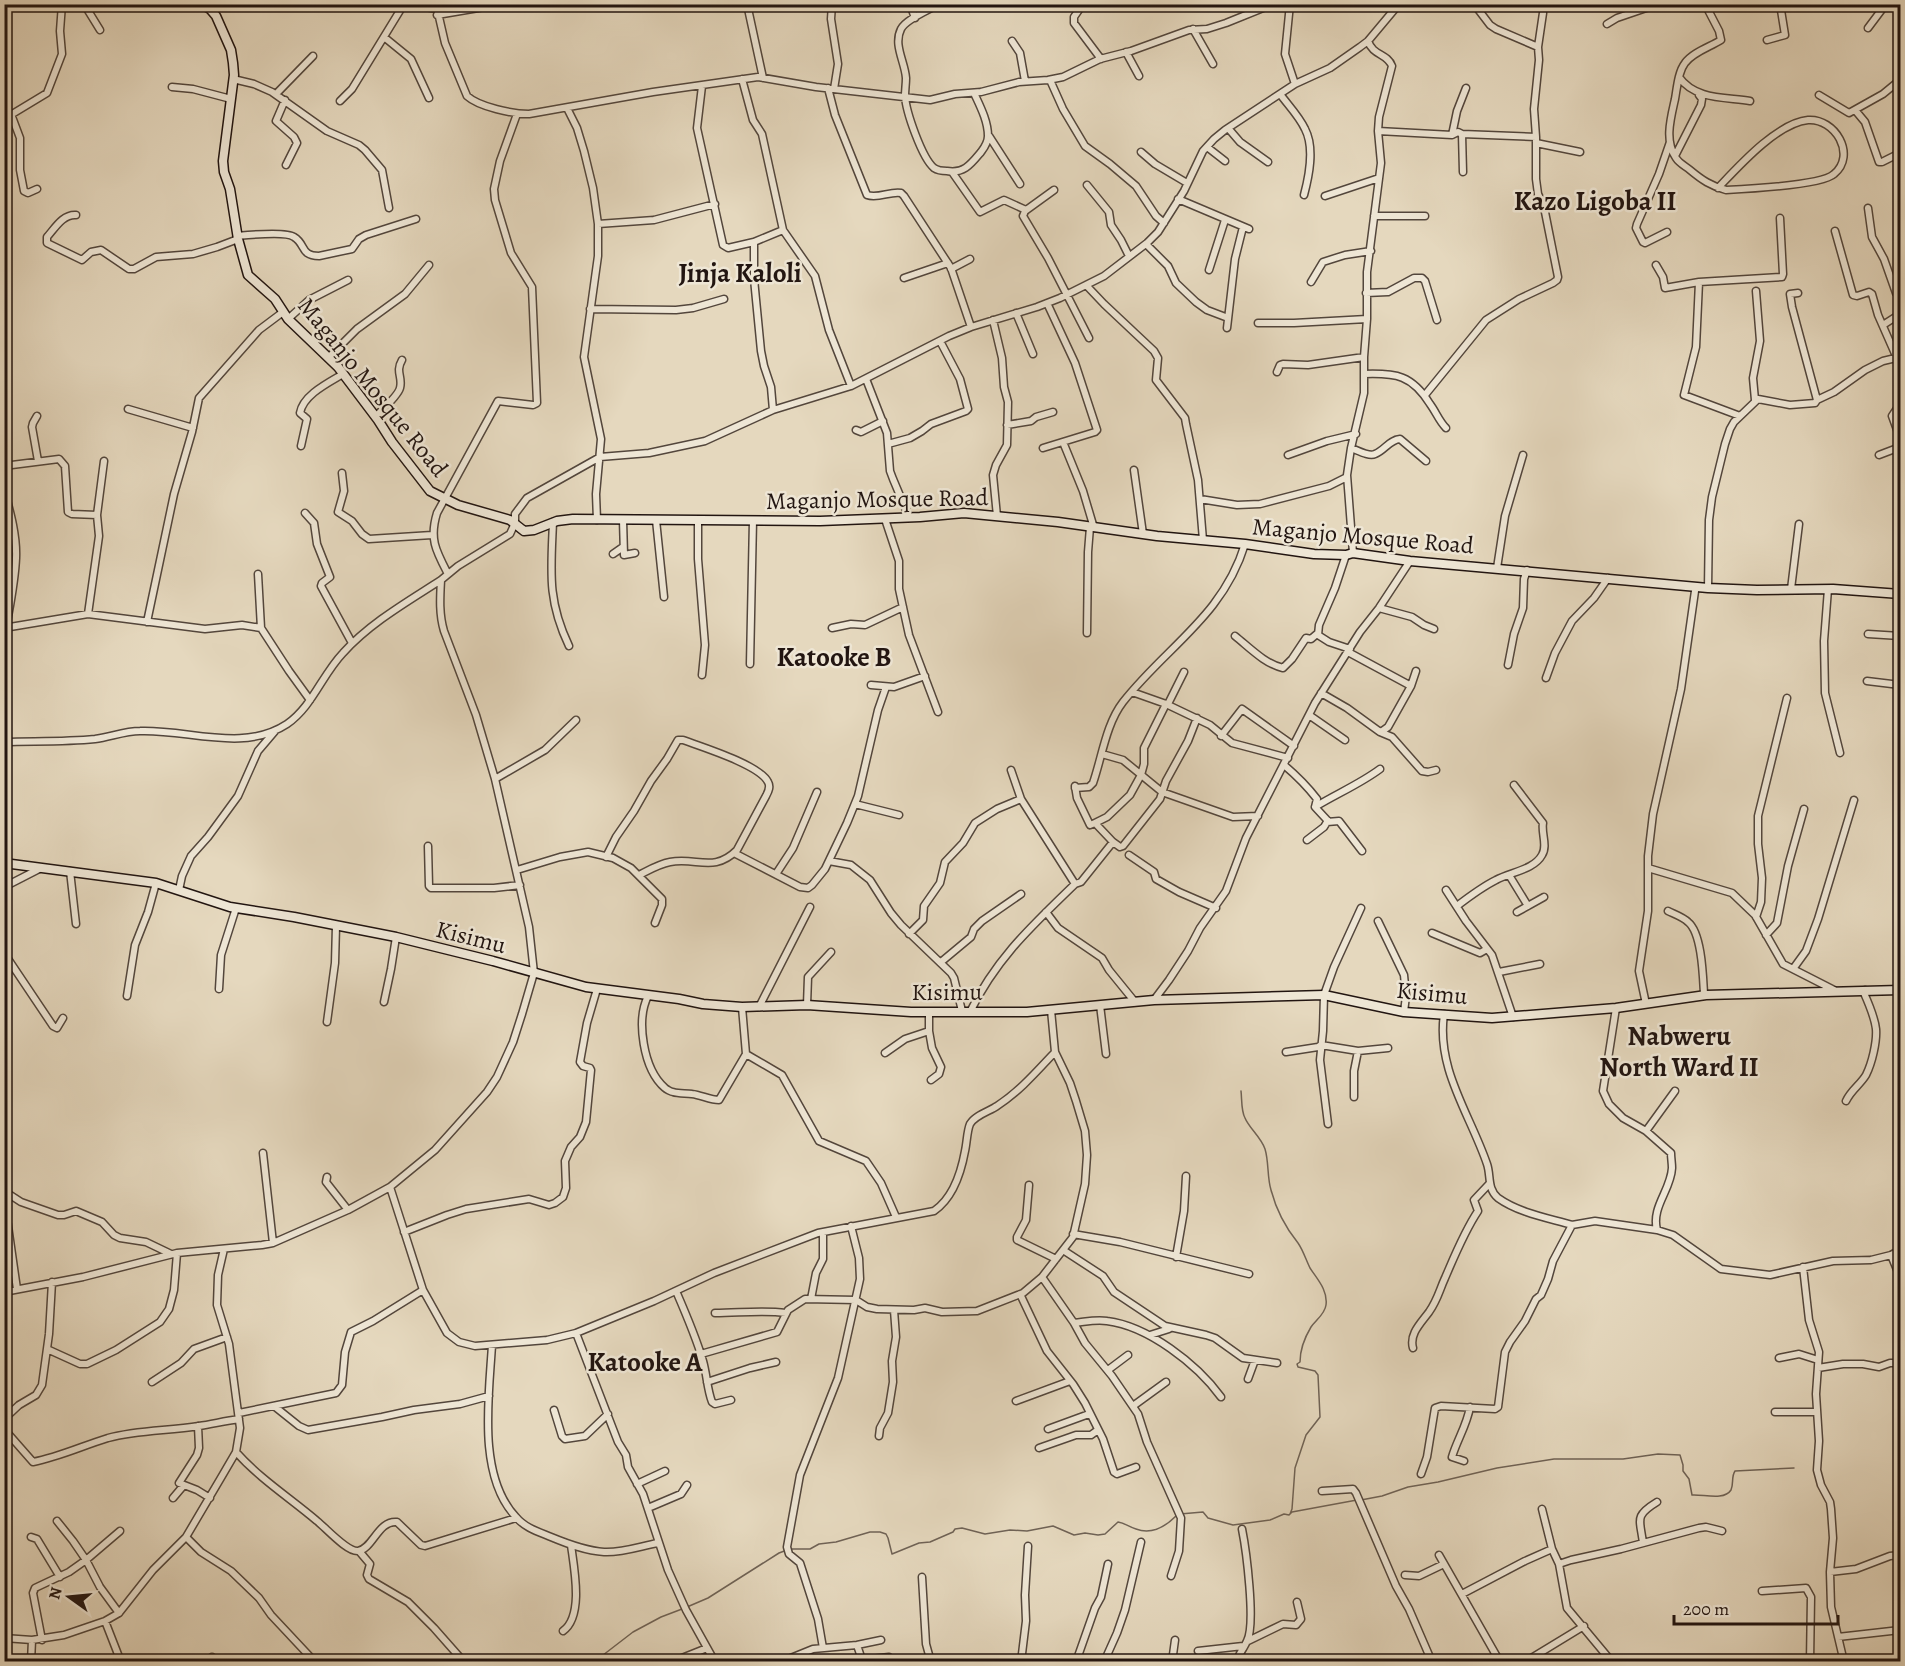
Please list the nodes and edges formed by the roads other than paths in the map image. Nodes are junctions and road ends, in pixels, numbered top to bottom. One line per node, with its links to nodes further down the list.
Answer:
1 (62, 4): 61 (street)
2 (84, 4): 25 (street)
3 (202, 4): 38 (street, Maganjo Mosque Road)
4 (405, 4): 19 (street); 26 (street)
5 (502, 4): 19 (street)
6 (747, 4): 37 (street)
7 (832, 4): 46 (street)
8 (910, 4): 21 (street)
9 (939, 4): 21 (street)
10 (1083, 4): 33 (street)
11 (1274, 4): 24 (street)
12 (1290, 4): 43 (street)
13 (1399, 4): 29 (street)
14 (1474, 4): 30 (street)
15 (1658, 4): 22 (street)
16 (1705, 4): 36 (street)
17 (1780, 4): 27 (street)
18 (1886, 4): 23 (street)
19 (437, 9): 62 (street)
20 (1543, 13): 30 (street)
21 (915, 18): 54 (street)
22 (1607, 24)
23 (1868, 28)
24 (1194, 29): 31 (street); 34 (street)
25 (100, 30)
26 (384, 37): 53 (street); 57 (street)
27 (1767, 40)
28 (1012, 41): 42 (street)
29 (1368, 41): 43 (street); 65 (street)
30 (1538, 47): 69 (street)
31 (1126, 52): 33 (street); 35 (street)
32 (313, 56): 49 (street)
33 (1101, 59): 40 (street)
34 (1213, 64)
35 (1139, 76)
36 (1679, 77): 51 (street); 70 (street)
37 (763, 78): 39 (street); 46 (street)
38 (233, 79): 49 (street); 55 (street, Maganjo Mosque Road)
39 (742, 79): 44 (street); 103 (street)
40 (1050, 80): 42 (street); 101 (street)
41 (1900, 80): 60 (street)
42 (1024, 81): 48 (street)
43 (1295, 84): 50 (street)
44 (702, 86): 59 (street); 91 (street)
45 (172, 87): 55 (street)
46 (831, 88): 54 (street); 114 (street)
47 (1466, 88): 67 (street)
48 (974, 93): 54 (street); 68 (street)
49 (276, 94): 56 (street)
50 (1280, 94): 64 (street); 88 (street)
51 (1699, 94): 58 (street); 75 (street)
52 (1820, 95): 60 (street)
53 (429, 98)
54 (905, 98): 79 (street)
55 (231, 99): 106 (street, Maganjo Mosque Road)
56 (285, 100): 78 (street); 92 (street)
57 (340, 101)
58 (1750, 101)
59 (567, 108): 62 (street); 102 (street)
60 (1855, 110): 74 (street)
61 (12, 114): 63 (street); 86 (street)
62 (518, 114): 187 (street)
63 (4, 119)
64 (1228, 128): 71 (street); 77 (street)
65 (1378, 131): 67 (street); 81 (street)
66 (1462, 134): 67 (street); 69 (street); 80 (street)
67 (1452, 135)
68 (988, 136): 79 (street); 83 (street)
69 (1536, 140): 73 (street); 152 (street)
70 (1670, 141): 75 (street); 105 (street)
71 (1207, 147): 76 (street); 82 (street)
72 (1141, 152): 82 (street)
73 (1580, 152)
74 (1900, 153)
75 (1675, 157): 85 (street)
76 (1225, 162)
77 (1268, 162)
78 (286, 165)
79 (952, 172): 94 (street)
80 (1462, 172)
81 (1379, 178): 89 (street); 96 (street)
82 (1187, 183): 90 (street)
83 (1020, 184)
84 (1087, 185): 110 (street)
85 (1718, 188): 85 (street)
86 (37, 189)
87 (1054, 190): 94 (street)
88 (1304, 195)
89 (1325, 195)
90 (1178, 199): 100 (street); 101 (street)
91 (715, 204): 102 (street); 107 (street)
92 (389, 208)
93 (1868, 208): 125 (street)
94 (1026, 210): 124 (street)
95 (76, 215): 106 (street)
96 (1374, 216): 97 (street); 109 (street)
97 (1425, 216)
98 (1780, 218): 119 (street)
99 (416, 219): 106 (street)
100 (1225, 220): 115 (street); 132 (street)
101 (1164, 223): 108 (street)
102 (598, 224): 128 (street)
103 (783, 230): 107 (street); 151 (street)
104 (1835, 231): 137 (street)
105 (1667, 232)
106 (237, 237): 131 (street, Maganjo Mosque Road)
107 (754, 242): 157 (street)
108 (1146, 244): 110 (street); 132 (street)
109 (1371, 252): 118 (street); 122 (street)
110 (1129, 256): 120 (street)
111 (970, 259): 114 (street)
112 (1656, 265): 119 (street)
113 (429, 266): 144 (street)
114 (949, 266): 116 (street); 138 (street)
115 (1209, 270)
116 (904, 278)
117 (348, 280): 131 (street)
118 (1311, 282)
119 (1699, 282): 160 (street)
120 (1086, 285): 124 (street); 188 (street)
121 (1756, 291): 153 (street)
122 (1366, 293): 133 (street); 135 (street)
123 (1798, 293): 154 (street)
124 (1066, 295): 127 (street); 140 (street)
125 (1900, 298)
126 (724, 299): 128 (street)
127 (1047, 303): 130 (street); 169 (street)
128 (590, 309): 178 (street)
129 (1900, 311): 137 (street)
130 (1016, 313): 134 (street); 142 (street)
131 (286, 315): 144 (street, Maganjo Mosque Road); 164 (street)
132 (1228, 318): 139 (street)
133 (1367, 319): 136 (street); 143 (street)
134 (993, 320): 138 (street); 163 (street)
135 (1437, 320)
136 (1258, 323)
137 (1883, 325): 146 (street)
138 (971, 327): 141 (street)
139 (1227, 328)
140 (1089, 338)
141 (940, 340): 150 (street); 170 (street)
142 (1033, 354)
143 (1364, 357): 147 (street); 149 (street)
144 (328, 358): 148 (street, Maganjo Mosque Road)
145 (402, 360): 161 (street)
146 (1900, 360): 154 (street)
147 (1277, 372)
148 (343, 374): 161 (street, Maganjo Mosque Road); 171 (street)
149 (1365, 374): 152 (street); 167 (street)
150 (866, 379): 151 (street); 162 (street)
151 (851, 386): 157 (street)
152 (1425, 395): 165 (street)
153 (1755, 400): 154 (street); 160 (street)
154 (1816, 400)
155 (1900, 404): 168 (street)
156 (128, 409): 164 (street)
157 (773, 411): 178 (street)
158 (1053, 412): 163 (street)
159 (37, 416): 179 (street)
160 (1740, 416): 220 (street)
161 (375, 417): 187 (street, Maganjo Mosque Road)
162 (883, 421): 166 (street); 170 (street)
163 (1007, 425): 191 (street)
164 (193, 428): 229 (street)
165 (1446, 428)
166 (856, 430)
167 (1356, 434): 174 (street); 175 (street)
168 (1900, 438)
169 (1063, 442): 173 (street); 203 (street)
170 (888, 444): 192 (street)
171 (301, 446)
172 (1900, 447): 176 (street)
173 (1044, 448)
174 (1351, 448): 181 (street); 185 (street)
175 (1288, 454)
176 (1879, 454)
177 (1523, 455): 214 (street)
178 (600, 457): 194 (street); 200 (street)
179 (39, 461): 182 (street); 190 (street)
180 (104, 461): 190 (street)
181 (1426, 461)
182 (4, 466)
183 (1134, 470): 205 (street)
184 (342, 473): 206 (street)
185 (1347, 477): 188 (street); 212 (street)
186 (4, 489): 202 (street)
187 (445, 499): 200 (street, Maganjo Mosque Road); 206 (street)
188 (1200, 499): 207 (street)
189 (305, 513): 239 (street)
190 (97, 516): 228 (street)
191 (997, 516): 192 (street, Maganjo Mosque Road); 203 (street, Maganjo Mosque Road)
192 (909, 518): 193 (street, Maganjo Mosque Road)
193 (885, 519): 198 (street, Maganjo Mosque Road); 226 (street)
194 (597, 520): 195 (street, Maganjo Mosque Road); 199 (street, Maganjo Mosque Road)
195 (623, 520): 196 (street, Maganjo Mosque Road); 209 (street)
196 (656, 520): 197 (street, Maganjo Mosque Road); 225 (street)
197 (698, 520): 198 (street, Maganjo Mosque Road); 246 (street)
198 (753, 520): 242 (street)
199 (553, 522): 200 (street, Maganjo Mosque Road); 240 (street)
200 (516, 523): 217 (street)
201 (1799, 524): 221 (street)
202 (13, 528): 204 (street); 230 (street)
203 (1092, 528): 205 (street, Maganjo Mosque Road); 234 (street)
204 (4, 529)
205 (1143, 534): 207 (street, Maganjo Mosque Road)
206 (432, 535): 217 (street)
207 (1203, 540): 208 (street, Maganjo Mosque Road)
208 (1245, 544): 212 (street, Maganjo Mosque Road); 254 (street)
209 (623, 547): 210 (street); 211 (street)
210 (613, 554)
211 (635, 554)
212 (1350, 554): 213 (street, Maganjo Mosque Road); 235 (street)
213 (1410, 561): 214 (street, Maganjo Mosque Road); 227 (street)
214 (1497, 568): 215 (street, Maganjo Mosque Road)
215 (1527, 570): 218 (street, Maganjo Mosque Road); 243 (street)
216 (258, 574): 231 (street)
217 (448, 574): 219 (street)
218 (1608, 578): 220 (street, Maganjo Mosque Road); 248 (street)
219 (441, 580): 239 (street); 277 (street)
220 (1707, 588): 221 (street, Maganjo Mosque Road)
221 (1791, 589): 222 (street, Maganjo Mosque Road)
222 (1828, 589): 224 (street, Maganjo Mosque Road); 269 (street)
223 (1695, 591): 302 (street)
224 (1900, 594)
225 (664, 597)
226 (903, 608): 232 (street); 247 (street)
227 (1379, 608): 233 (street); 241 (street)
228 (88, 614): 229 (street); 230 (street)
229 (147, 622): 231 (street)
230 (5, 628)
231 (261, 628): 257 (street)
232 (832, 628)
233 (1434, 629)
234 (1087, 633)
235 (1318, 633): 237 (street); 241 (street)
236 (1868, 634): 238 (street)
237 (1235, 636)
238 (1900, 636)
239 (352, 643): 257 (street)
240 (569, 646)
241 (1349, 650): 252 (street); 255 (street)
242 (750, 664)
243 (1508, 665)
244 (1416, 671): 252 (street)
245 (1184, 672): 258 (street)
246 (702, 675)
247 (925, 676): 253 (street); 259 (street)
248 (1546, 678)
249 (1867, 681): 251 (street)
250 (871, 685): 253 (street)
251 (1900, 685)
252 (1411, 686): 264 (street)
253 (886, 687): 283 (street)
254 (1132, 692): 258 (street); 270 (street)
255 (1321, 693): 260 (street); 264 (street)
256 (1787, 699): 325 (street)
257 (310, 700): 263 (street)
258 (1167, 704): 261 (street); 276 (street)
259 (938, 712)
260 (1309, 716): 266 (street); 268 (street)
261 (1197, 718): 265 (street); 280 (street)
262 (576, 720): 277 (street)
263 (275, 730): 267 (street); 312 (street)
264 (1380, 732): 275 (street)
265 (1221, 736): 268 (street); 271 (street)
266 (1345, 740)
267 (4, 742)
268 (1294, 746): 271 (street)
269 (1840, 753)
270 (1102, 754): 276 (street); 291 (street)
271 (1288, 758): 272 (street)
272 (1284, 765): 285 (street); 288 (street)
273 (1380, 769): 285 (street)
274 (1011, 770): 281 (street)
275 (1436, 770)
276 (1141, 775): 280 (street); 291 (street)
277 (495, 779): 303 (street)
278 (1514, 785): 307 (street)
279 (817, 792): 305 (street)
280 (1162, 792): 288 (street); 293 (street)
281 (1021, 799): 309 (street); 331 (street)
282 (1854, 800): 339 (street)
283 (855, 804): 287 (street); 299 (street)
284 (4, 806): 289 (street)
285 (1315, 807): 290 (street)
286 (1804, 809): 332 (street)
287 (898, 815)
288 (1258, 816): 320 (street)
289 (4, 817)
290 (1328, 821): 292 (street); 295 (street)
291 (1095, 823): 293 (street)
292 (1307, 840)
293 (1113, 842): 309 (street)
294 (428, 846): 310 (street)
295 (1362, 851)
296 (734, 853): 298 (street); 305 (street); 306 (street)
297 (1129, 855): 320 (street)
298 (606, 856): 303 (street); 306 (street)
299 (829, 861): 305 (street); 331 (street)
300 (4, 863): 301 (street, Kisimu)
301 (43, 867): 304 (street, Kisimu); 311 (street)
302 (1648, 868): 325 (street); 354 (street)
303 (517, 870): 310 (street)
304 (70, 871): 308 (street, Kisimu); 328 (street)
305 (776, 874)
306 (639, 875): 327 (street)
307 (1509, 875): 316 (street); 317 (street)
308 (156, 883): 312 (street, Kisimu); 349 (street)
309 (1076, 884): 323 (street)
310 (520, 885): 341 (street)
311 (4, 887)
312 (178, 890): 319 (street, Kisimu)
313 (1446, 890): 316 (street)
314 (1021, 894): 337 (street)
315 (1544, 897): 317 (street)
316 (1457, 906): 334 (street)
317 (1528, 906): 324 (street)
318 (810, 907): 358 (street)
319 (236, 908): 329 (street, Kisimu); 342 (street)
320 (1216, 908): 351 (street)
321 (1361, 908): 347 (street)
322 (1668, 910): 348 (street)
323 (1046, 912): 353 (street); 362 (street)
324 (1516, 912)
325 (1756, 918): 332 (street)
326 (1378, 921): 363 (street)
327 (655, 923)
328 (76, 924)
329 (336, 926): 333 (street, Kisimu); 367 (street)
330 (1432, 933): 334 (street)
331 (909, 934): 337 (street)
332 (1766, 935): 339 (street)
333 (396, 937): 341 (street, Kisimu); 352 (street)
334 (1487, 949): 340 (street)
335 (831, 952): 355 (street)
336 (4, 953): 366 (street)
337 (941, 962): 362 (street)
338 (1540, 964): 340 (street)
339 (1793, 969): 346 (street)
340 (1499, 972): 365 (street)
341 (534, 973): 343 (street, Kisimu); 388 (street)
342 (219, 989)
343 (597, 989): 350 (street, Kisimu); 395 (street)
344 (1865, 990): 345 (street, Kisimu); 346 (street, Kisimu); 380 (street)
345 (1900, 990)
346 (1839, 992): 348 (street, Kisimu)
347 (1324, 995): 351 (street, Kisimu); 363 (street, Kisimu); 369 (street)
348 (1712, 995): 354 (street, Kisimu)
349 (127, 996)
350 (648, 996): 357 (street, Kisimu); 375 (street)
351 (1154, 1000): 353 (street, Kisimu)
352 (384, 1002)
353 (1136, 1002): 356 (street, Kisimu)
354 (1646, 1004): 359 (street, Kisimu)
355 (807, 1005): 358 (street, Kisimu); 361 (street, Kisimu)
356 (1100, 1005): 360 (street, Kisimu); 376 (street)
357 (742, 1007): 358 (street, Kisimu); 375 (street)
358 (759, 1007)
359 (1616, 1008): 365 (street, Kisimu); 382 (street)
360 (1051, 1010): 362 (street, Kisimu); 372 (street)
361 (928, 1012): 362 (street, Kisimu); 368 (street)
362 (966, 1012)
363 (1404, 1012): 364 (street, Kisimu)
364 (1444, 1014): 365 (street, Kisimu); 386 (street)
365 (1513, 1017)
366 (63, 1018)
367 (327, 1022)
368 (929, 1031): 374 (street); 377 (street)
369 (1321, 1045): 371 (street); 373 (street); 381 (street)
370 (1388, 1048): 371 (street)
371 (1358, 1051): 379 (street)
372 (1055, 1052): 391 (street); 397 (street)
373 (1286, 1052)
374 (885, 1053)
375 (746, 1054): 391 (street)
376 (1106, 1054)
377 (931, 1080)
378 (1675, 1091): 382 (street)
379 (1354, 1097)
380 (1846, 1101)
381 (1328, 1124)
382 (1646, 1131): 394 (street)
383 (263, 1153): 398 (street)
384 (1186, 1176): 404 (street)
385 (327, 1177): 390 (street)
386 (1490, 1183): 392 (street); 427 (street)
387 (1029, 1185): 405 (street)
388 (390, 1187): 390 (street); 395 (street)
389 (5, 1192): 402 (street); 411 (street)
390 (348, 1210): 398 (street)
391 (896, 1218): 393 (street)
392 (1572, 1225): 394 (street); 450 (street)
393 (851, 1226): 396 (street); 417 (street)
394 (1657, 1230): 406 (street)
395 (404, 1232): 412 (street)
396 (823, 1232): 413 (street); 416 (street)
397 (1073, 1234): 400 (street); 404 (street)
398 (273, 1243): 399 (street)
399 (224, 1249): 402 (street); 425 (street)
400 (1063, 1250): 405 (street); 422 (street)
401 (1900, 1250): 403 (street)
402 (174, 1254): 410 (street); 428 (street)
403 (1891, 1255): 406 (street); 409 (street)
404 (1176, 1257): 407 (street)
405 (1056, 1259): 408 (street)
406 (1803, 1267): 433 (street)
407 (1249, 1274)
408 (1042, 1277): 415 (street); 421 (street)
409 (1900, 1277)
410 (52, 1282): 411 (street); 428 (street)
411 (17, 1289): 414 (street)
412 (423, 1290): 426 (street); 448 (street)
413 (676, 1291): 423 (street); 429 (street)
414 (4, 1292)
415 (1020, 1294): 418 (street); 440 (street)
416 (811, 1299): 417 (street); 420 (street)
417 (856, 1300): 418 (street); 520 (street)
418 (894, 1310): 462 (street)
419 (715, 1312): 420 (street)
420 (786, 1313): 429 (street)
421 (1074, 1323): 424 (street); 438 (street)
422 (1174, 1328): 424 (street); 432 (street)
423 (576, 1333): 426 (street); 454 (street)
424 (1150, 1335): 445 (street)
425 (227, 1336): 441 (street); 456 (street)
426 (492, 1345): 444 (street)
427 (1413, 1348)
428 (47, 1349): 457 (street)
429 (700, 1353): 442 (street)
430 (1128, 1355): 438 (street)
431 (1779, 1358): 433 (street)
432 (1255, 1360): 435 (street); 439 (street)
433 (1818, 1360): 437 (street)
434 (776, 1362): 442 (street)
435 (1277, 1363)
436 (1900, 1364): 437 (street)
437 (1818, 1368): 453 (street)
438 (1108, 1370): 449 (street)
439 (1248, 1379)
440 (1070, 1380): 447 (street); 455 (street)
441 (152, 1382)
442 (707, 1382): 446 (street)
443 (1166, 1382): 449 (street)
444 (489, 1396): 448 (street); 478 (street)
445 (1221, 1397)
446 (731, 1400)
447 (1016, 1401)
448 (274, 1406): 456 (street)
449 (1133, 1406): 500 (street)
450 (1470, 1407): 465 (street); 468 (street)
451 (554, 1410): 454 (street)
452 (1775, 1412): 453 (street)
453 (1817, 1412): 498 (street)
454 (608, 1414): 469 (street)
455 (1089, 1414): 460 (street); 461 (street)
456 (239, 1416): 458 (street); 464 (street)
457 (4, 1419)
458 (198, 1426): 459 (street); 470 (street)
459 (4, 1429)
460 (1048, 1429)
461 (1098, 1430): 463 (street); 466 (street)
462 (879, 1436)
463 (1039, 1448)
464 (236, 1452): 474 (street); 491 (street)
465 (1464, 1461)
466 (1136, 1467)
467 (665, 1471): 469 (street)
468 (1421, 1474)
469 (638, 1484): 476 (street)
470 (184, 1485): 473 (street); 474 (street)
471 (687, 1485): 476 (street)
472 (1322, 1491): 537 (street)
473 (173, 1498)
474 (210, 1498): 484 (street)
475 (1658, 1502): 487 (street)
476 (648, 1508): 486 (street)
477 (1542, 1509): 490 (street)
478 (516, 1518): 488 (street); 491 (street)
479 (57, 1521): 494 (street)
480 (1242, 1529): 517 (street)
481 (120, 1531): 494 (street)
482 (1722, 1531): 487 (street)
483 (31, 1537): 501 (street)
484 (186, 1537): 506 (street); 526 (street)
485 (1141, 1542): 534 (street)
486 (658, 1543): 488 (street); 519 (street)
487 (1643, 1544): 497 (street)
488 (571, 1545): 510 (street)
489 (1028, 1546): 532 (street)
490 (1552, 1549): 497 (street); 504 (street)
491 (359, 1551): 527 (street)
492 (1439, 1555): 496 (street)
493 (1900, 1555): 498 (street)
494 (86, 1560): 501 (street); 506 (street)
495 (1108, 1564): 533 (street)
496 (1444, 1564): 499 (street); 504 (street)
497 (1559, 1564): 508 (street)
498 (1830, 1572): 511 (street)
499 (1405, 1575)
500 (1171, 1576)
501 (60, 1577): 514 (street)
502 (922, 1577): 531 (street)
503 (1762, 1591): 523 (street)
504 (1462, 1594): 538 (street)
505 (1296, 1602): 517 (street)
506 (119, 1613): 507 (street)
507 (105, 1621): 514 (street); 525 (street)
508 (1584, 1626): 539 (street); 540 (street)
509 (1900, 1630): 511 (street)
510 (562, 1631)
511 (1838, 1637): 542 (street)
512 (4, 1638): 513 (street)
513 (32, 1640): 514 (street); 524 (street)
514 (42, 1640)
515 (881, 1640): 518 (street)
516 (1175, 1640): 535 (street)
517 (1245, 1643): 521 (street); 536 (street)
518 (857, 1645): 520 (street); 522 (street)
519 (707, 1648): 528 (street); 529 (street)
520 (823, 1648): 530 (street)
521 (1198, 1651)
522 (889, 1657)
523 (1810, 1660): 541 (street)
524 (30, 1662)
525 (122, 1662)
526 (315, 1662)
527 (464, 1662)
528 (672, 1662)
529 (714, 1662)
530 (781, 1662)
531 (931, 1662)
532 (1021, 1662)
533 (1076, 1662)
534 (1104, 1662)
535 (1172, 1662)
536 (1236, 1662)
537 (1432, 1662)
538 (1500, 1662)
539 (1525, 1662)
540 (1612, 1662)
541 (1790, 1662)
542 (1844, 1662)

